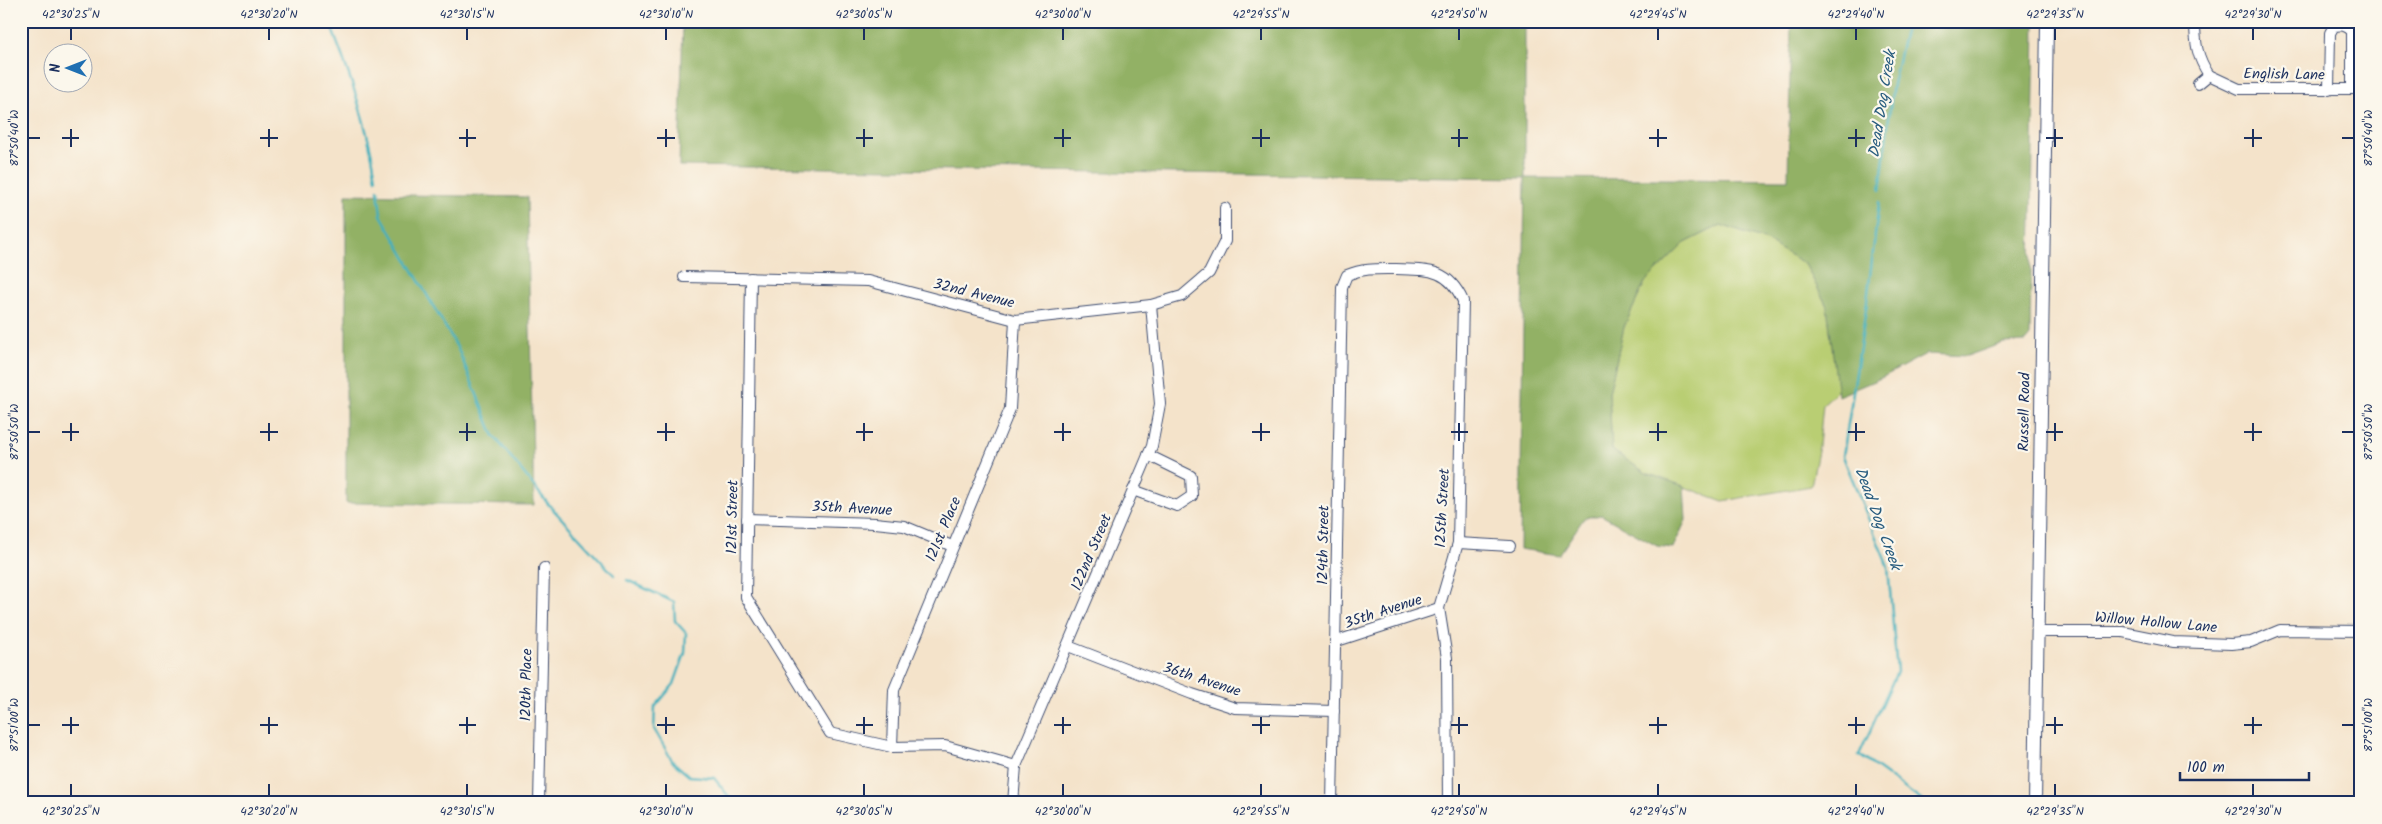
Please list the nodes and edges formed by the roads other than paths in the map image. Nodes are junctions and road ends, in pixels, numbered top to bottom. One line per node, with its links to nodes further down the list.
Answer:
1 (2047, 21): 22 (street, Russell Road)
2 (2195, 21): 3 (street)
3 (2209, 76): 4 (street); 6 (street, English Lane)
4 (2198, 84)
5 (2356, 89): 6 (street, English Lane); 6 (street)
6 (2329, 90)
7 (1225, 208): 11 (street, 32nd Avenue)
8 (684, 277): 9 (street, 32nd Avenue)
9 (751, 278): 12 (street, 32nd Avenue); 15 (street, 121st Street)
10 (1342, 287): 16 (street, 125th Street); 23 (street, 124th Street)
11 (1151, 305): 12 (street, 32nd Avenue); 13 (street, 122nd Street)
12 (1015, 320): 17 (street, 121st Place)
13 (1148, 455): 14 (street, 122nd Street); 14 (street)
14 (1133, 490): 24 (street, 122nd Street)
15 (747, 519): 17 (street, 35th Avenue); 26 (street, 121st Street)
16 (1458, 543): 18 (street); 20 (street, 125th Street)
17 (952, 546): 26 (street, 121st Place)
18 (1510, 546)
19 (544, 568): 28 (street, 120th Place)
20 (1439, 608): 23 (street, 35th Avenue); 31 (street, 125th Street)
21 (2361, 631): 22 (street, Willow Hollow Lane)
22 (2037, 632): 32 (street, Russell Road)
23 (1337, 641): 25 (street, 124th Street)
24 (1068, 646): 25 (street, 36th Avenue); 27 (street, 122nd Street)
25 (1334, 711): 30 (street, 124th Street)
26 (892, 747): 27 (street)
27 (1016, 766): 29 (street, 122nd Street)
28 (539, 803)
29 (1013, 803)
30 (1332, 803)
31 (1448, 803)
32 (2035, 803)

